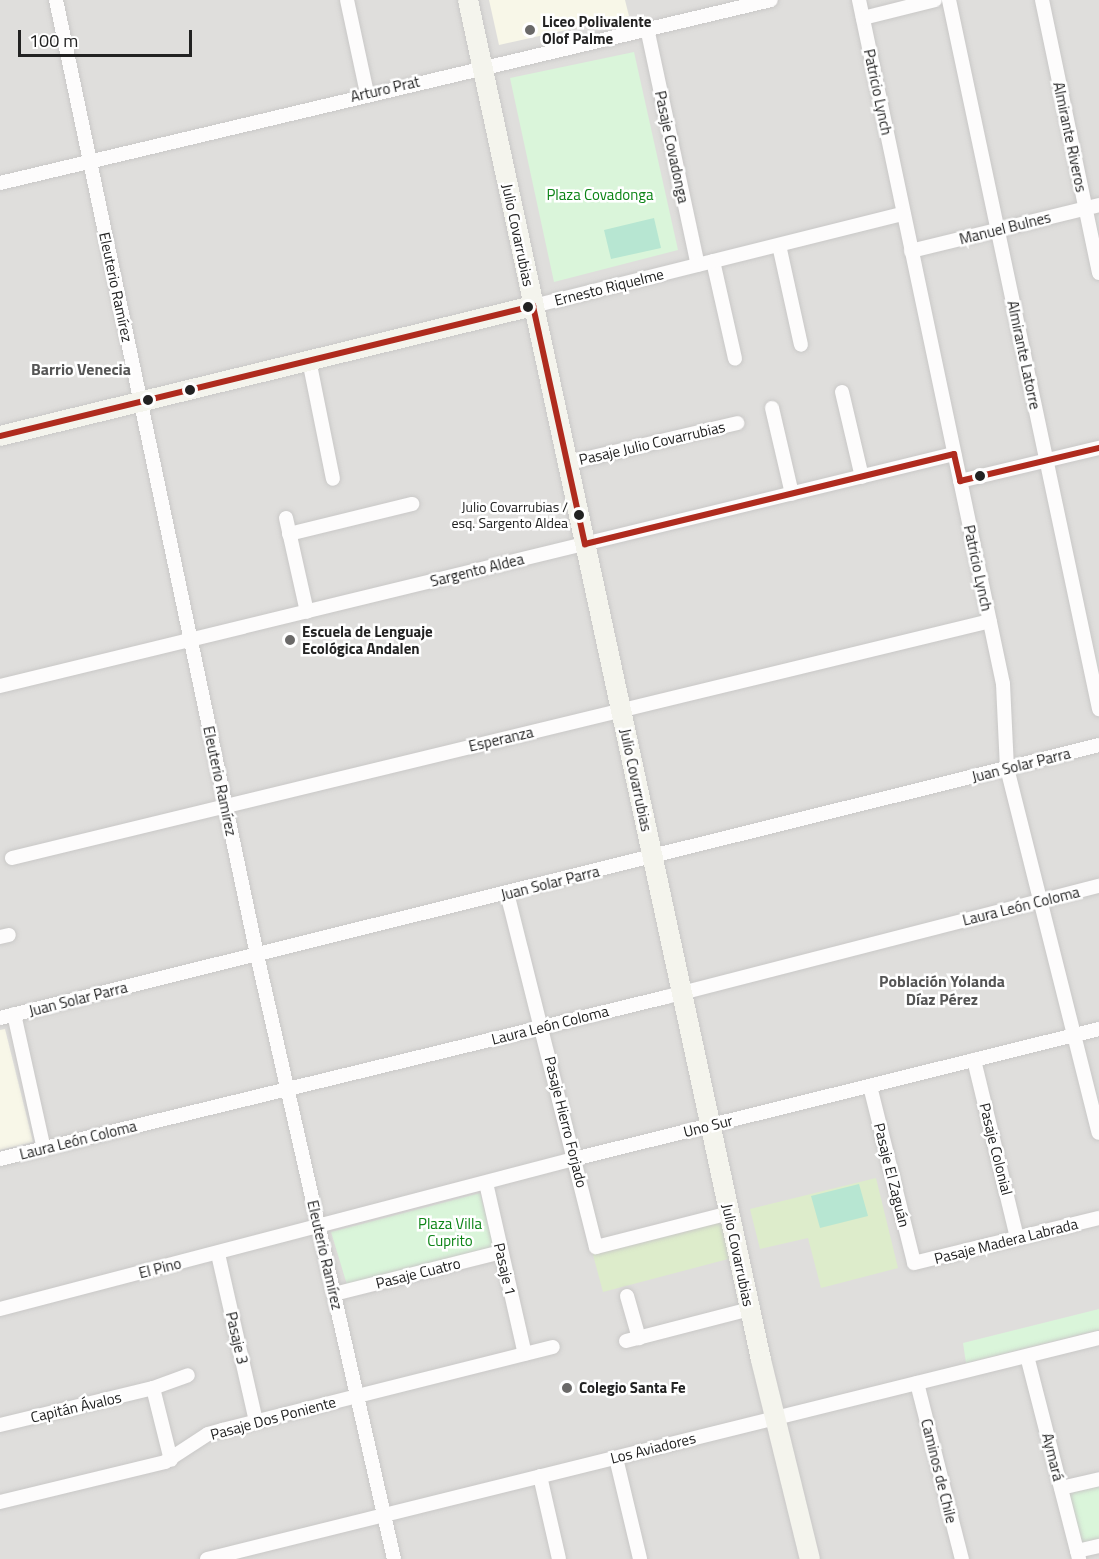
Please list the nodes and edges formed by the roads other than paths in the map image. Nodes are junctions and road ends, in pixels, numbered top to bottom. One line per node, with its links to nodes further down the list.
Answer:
1 (56, 0): 13 (street, Eleuterio Ramírez)
2 (347, 0): 12 (street)
3 (468, 0): 11 (street, Julio Covarrubias)
4 (771, 0): 10 (street, Arturo Prat)
5 (859, 0): 9 (street, Patricio Lynch)
6 (935, 0): 9 (street)
7 (949, 0): 17 (street, Almirante Latorre)
8 (1042, 0): 15 (street, Almirante Riveros)
9 (863, 18): 16 (street, Patricio Lynch)
10 (647, 28): 11 (street, Arturo Prat); 21 (street, Pasaje Covadonga)
11 (483, 66): 12 (street, Arturo Prat); 23 (street, Julio Covarrubias)
12 (367, 93): 13 (street, Arturo Prat)
13 (90, 160): 14 (street, Arturo Prat); 28 (street, Eleuterio Ramírez)
14 (0, 183)
15 (1092, 207): 17 (street, Manuel Bulnes); 22 (street, Almirante Riveros)
16 (903, 214): 18 (street, Ernesto Riquelme); 19 (street, Patricio Lynch)
17 (997, 230): 19 (street, Manuel Bulnes); 34 (street, Almirante Latorre)
18 (779, 245): 20 (street, Ernesto Riquelme); 24 (street)
19 (911, 251): 33 (street, Patricio Lynch)
20 (714, 261): 21 (street, Ernesto Riquelme); 25 (street)
21 (698, 265): 23 (street, Ernesto Riquelme)
22 (1099, 273)
23 (533, 306): 26 (street, Ernesto Riquelme); 35 (street, Julio Covarrubias)
24 (801, 345)
25 (735, 359)
26 (309, 360): 28 (street, Ernesto Riquelme); 37 (street)
27 (842, 392): 36 (street)
28 (140, 402): 31 (street, Ernesto Riquelme); 46 (street, Eleuterio Ramírez)
29 (772, 408): 39 (street)
30 (737, 423): 35 (street, Pasaje Julio Covarrubias)
31 (0, 436)
32 (1099, 448): 34 (street)
33 (954, 454): 36 (street, Sargento Aldea); 38 (street, Patricio Lynch)
34 (1046, 461): 38 (street); 48 (street, Almirante Latorre)
35 (567, 464): 43 (street, Julio Covarrubias)
36 (862, 477): 39 (street, Sargento Aldea)
37 (333, 478)
38 (960, 481): 45 (street, Patricio Lynch)
39 (792, 494): 43 (street, Sargento Aldea)
40 (412, 504): 42 (street)
41 (286, 518): 42 (street)
42 (290, 534): 44 (street)
43 (585, 544): 44 (street, Sargento Aldea); 49 (street, Julio Covarrubias)
44 (307, 612): 46 (street, Sargento Aldea)
45 (990, 621): 49 (street, Esperanza); 51 (street, Patricio Lynch)
46 (190, 640): 47 (street, Sargento Aldea); 52 (street, Eleuterio Ramírez)
47 (0, 686)
48 (1099, 709)
49 (621, 710): 52 (street, Esperanza); 54 (street, Julio Covarrubias)
50 (1099, 745): 51 (street, Juan Solar Parra)
51 (1007, 768): 54 (street, Juan Solar Parra); 57 (street, Patricio Lynch)
52 (225, 806): 53 (street, Esperanza); 58 (street, Eleuterio Ramírez)
53 (12, 858)
54 (653, 858): 56 (street, Juan Solar Parra); 59 (street, Julio Covarrubias)
55 (1099, 886): 57 (street, Laura León Coloma)
56 (507, 893): 58 (street, Juan Solar Parra); 62 (street, Pasaje Hierro Forjado)
57 (1039, 902): 59 (street, Laura León Coloma); 64 (street, Patricio Lynch)
58 (257, 955): 60 (street, Juan Solar Parra); 67 (street, Eleuterio Ramírez)
59 (682, 993): 62 (street, Laura León Coloma); 68 (street, Julio Covarrubias)
60 (14, 1014): 61 (street, Juan Solar Parra); 70 (street)
61 (0, 1018)
62 (541, 1028): 67 (street, Laura León Coloma); 72 (street, Pasaje Hierro Forjado)
63 (1099, 1029): 64 (street, Uno Sur)
64 (1073, 1036): 65 (street, Uno Sur); 69 (street, Patricio Lynch)
65 (974, 1060): 66 (street, Uno Sur); 77 (street, Pasaje Colonial)
66 (870, 1086): 68 (street, Uno Sur); 80 (street, Pasaje El Zaguán)
67 (287, 1089): 70 (street, Laura León Coloma); 76 (street, Eleuterio Ramírez)
68 (710, 1126): 72 (street, Uno Sur); 74 (street, Julio Covarrubias)
69 (1099, 1133)
70 (44, 1149): 71 (street, Laura León Coloma)
71 (0, 1159)
72 (574, 1159): 73 (street, Uno Sur); 74 (street, Pasaje Hierro Forjado)
73 (486, 1183): 76 (street, Uno Sur); 78 (street, Pasaje 1)
74 (729, 1213): 84 (street, Julio Covarrubias)
75 (1099, 1218): 77 (street, Pasaje Madera Labrada)
76 (319, 1227): 79 (street, El Pino); 81 (street, Eleuterio Ramírez)
77 (1017, 1238): 80 (street, Pasaje Madera Labrada)
78 (501, 1252): 81 (street, Pasaje Cuatro); 87 (street, Pasaje 1)
79 (218, 1254): 83 (street, El Pino); 94 (street, Pasaje 3)
80 (914, 1263)
81 (334, 1294): 92 (street, Eleuterio Ramírez)
82 (627, 1296): 84 (street)
83 (0, 1309)
84 (750, 1309): 93 (street, Julio Covarrubias)
85 (1099, 1338): 88 (street, Los Aviadores)
86 (553, 1347): 87 (street, Pasaje Dos Poniente)
87 (525, 1354): 92 (street, Pasaje Dos Poniente)
88 (1027, 1356): 90 (street, Los Aviadores); 100 (street, Aymará)
89 (188, 1375): 91 (street, Capitán Ávalos)
90 (917, 1383): 93 (street, Los Aviadores); 110 (street, Caminos de Chile)
91 (153, 1388): 95 (street, Capitán Ávalos); 97 (street)
92 (357, 1396): 94 (street, Pasaje Dos Poniente); 102 (street, Eleuterio Ramírez)
93 (775, 1418): 96 (street, Los Aviadores); 109 (street, Julio Covarrubias)
94 (256, 1421): 97 (street, Pasaje Dos Poniente)
95 (0, 1425)
96 (616, 1458): 98 (street, Los Aviadores); 108 (street)
97 (171, 1460): 101 (street, Pasaje Dos Poniente)
98 (540, 1476): 102 (street, Los Aviadores); 107 (street)
99 (1099, 1479): 100 (street)
100 (1061, 1488): 104 (street, Aymará)
101 (0, 1502)
102 (384, 1514): 105 (street, Los Aviadores); 106 (street, Eleuterio Ramírez)
103 (1099, 1546): 104 (street)
104 (1078, 1555)
105 (215, 1558)
106 (394, 1559)
107 (559, 1559)
108 (640, 1559)
109 (810, 1559)
110 (962, 1559)

